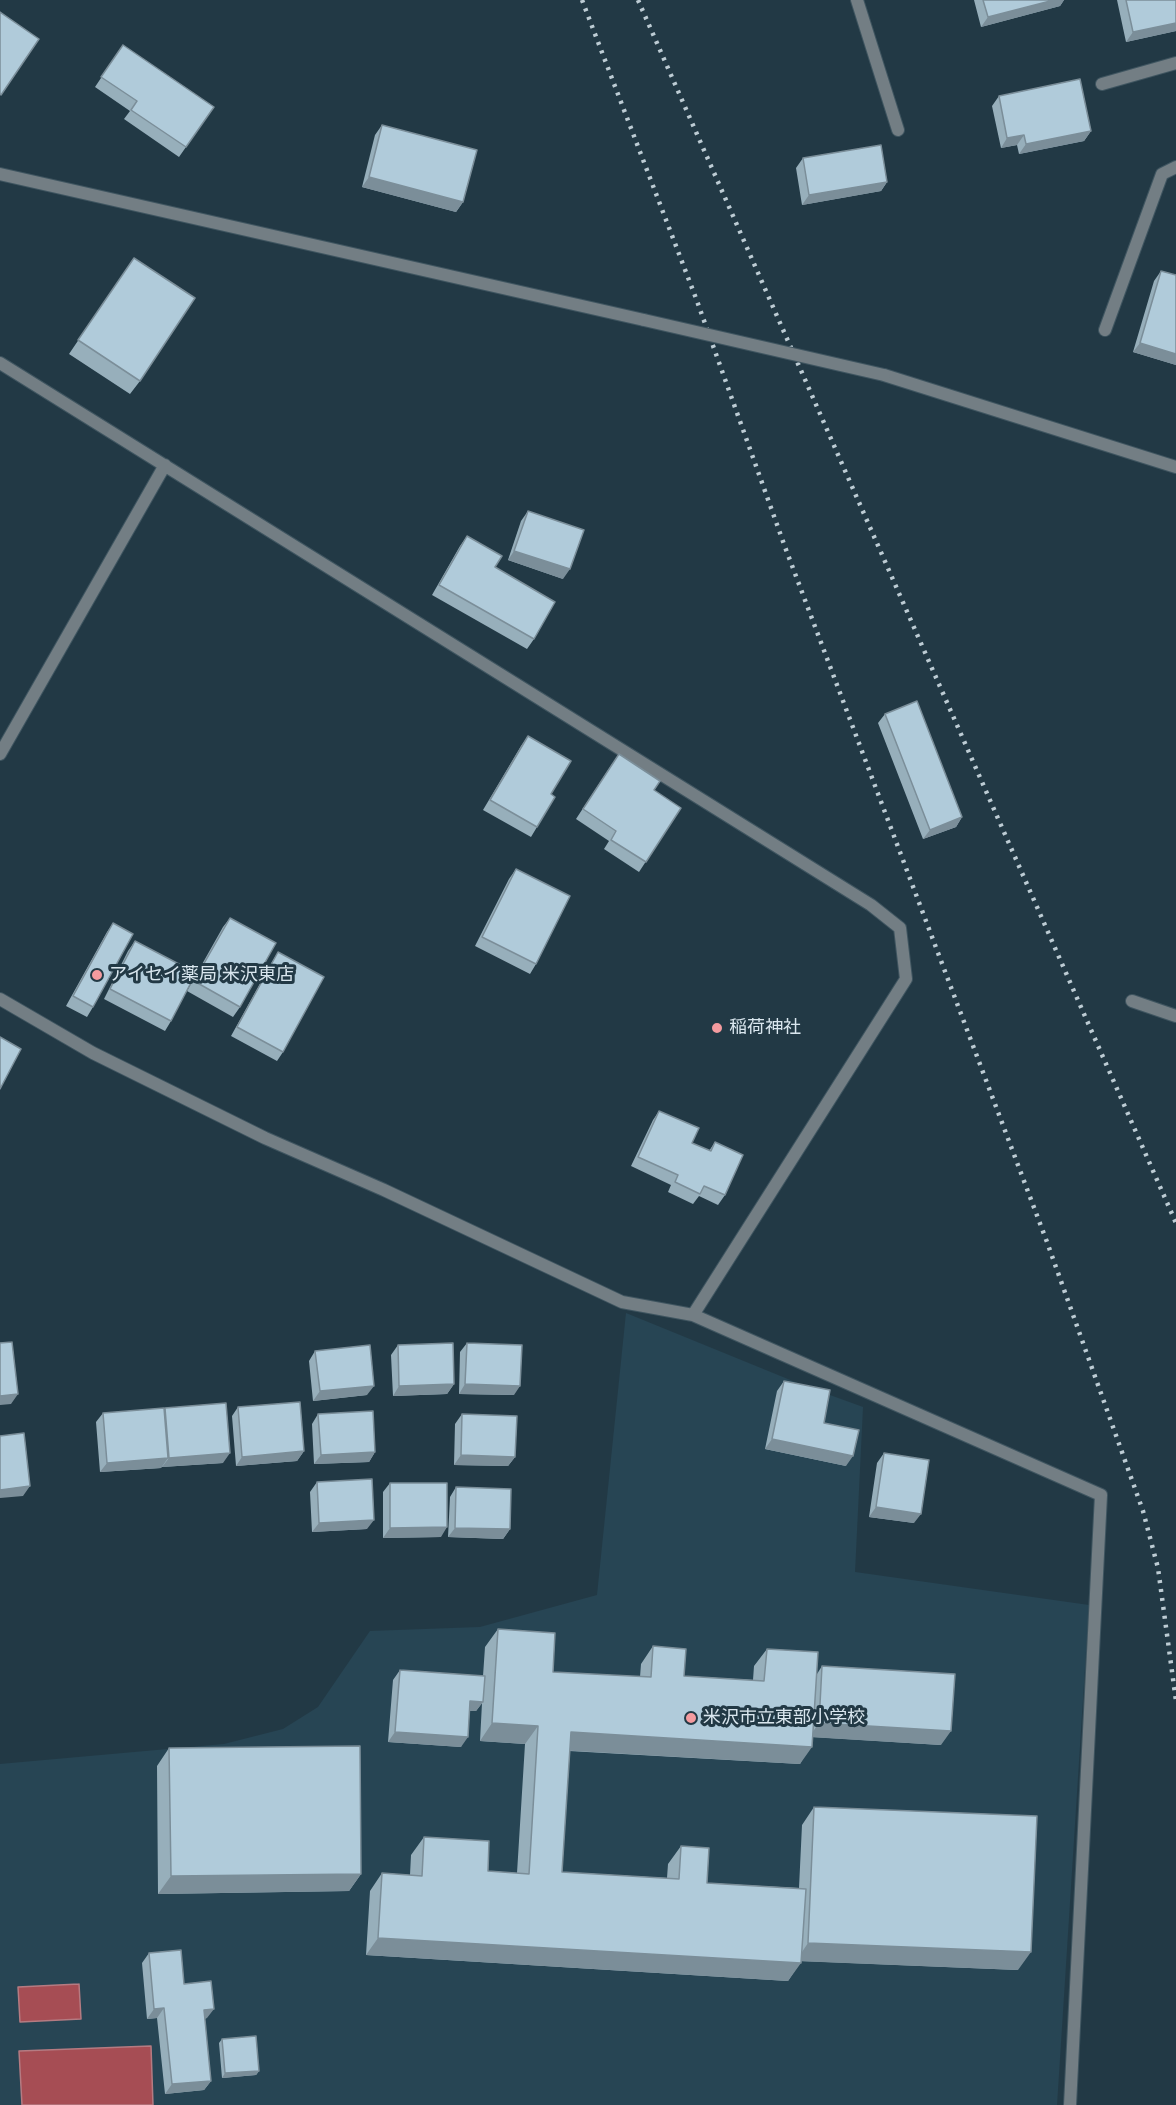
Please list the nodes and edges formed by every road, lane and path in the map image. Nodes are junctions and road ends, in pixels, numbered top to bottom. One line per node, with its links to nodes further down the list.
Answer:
1 (857, 0): 4 (street)
2 (1176, 63): 3 (street)
3 (1102, 84)
4 (898, 130)
5 (1176, 167): 7 (street)
6 (0, 174): 10 (street, bridge)
7 (1105, 330)
8 (0, 363): 9 (street)
9 (165, 465): 11 (street); 15 (street)
10 (1176, 467)
11 (0, 754)
12 (0, 999): 15 (street)
13 (1132, 1001): 14 (street)
14 (1176, 1016)
15 (693, 1315): 16 (street)
16 (1070, 2105)

